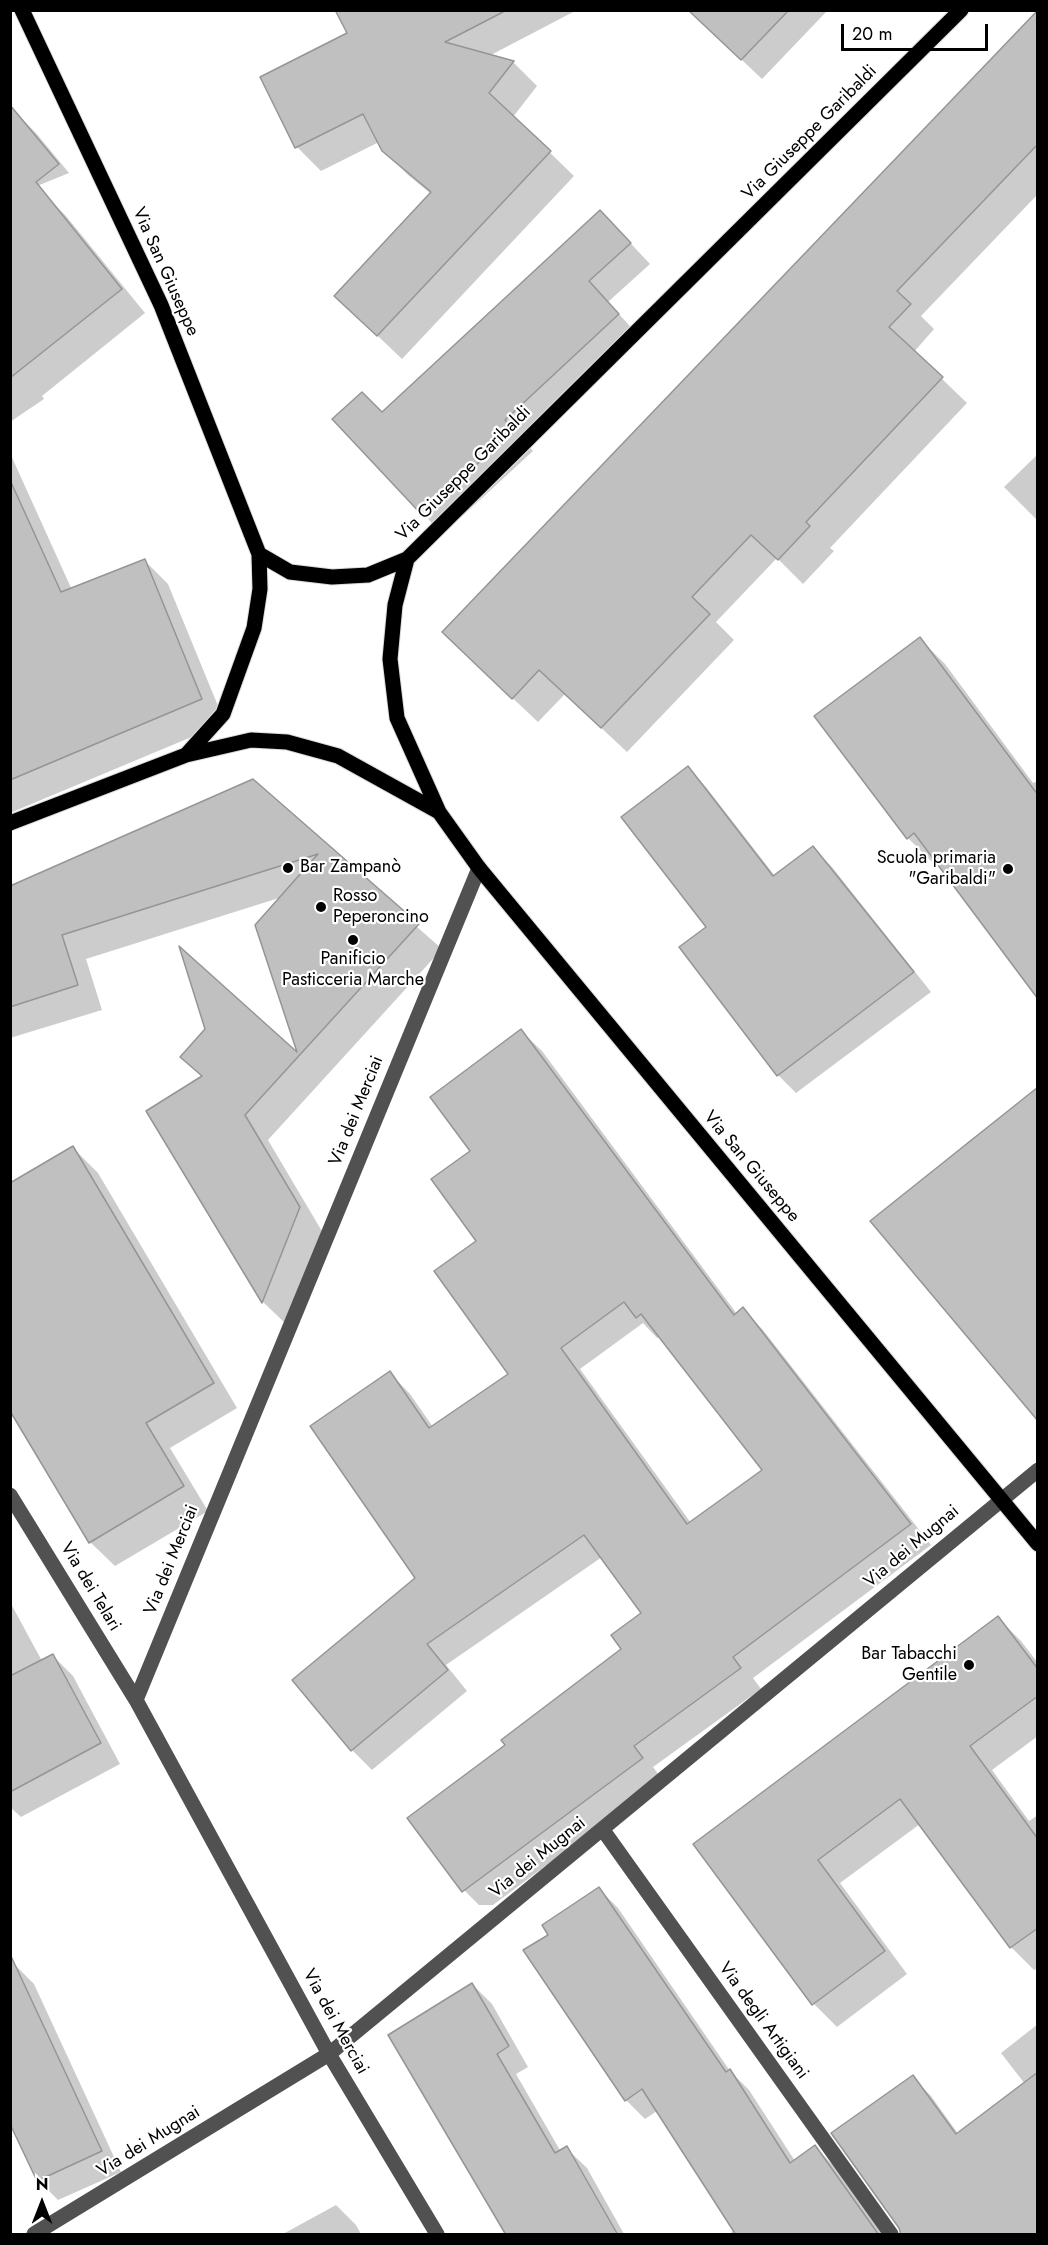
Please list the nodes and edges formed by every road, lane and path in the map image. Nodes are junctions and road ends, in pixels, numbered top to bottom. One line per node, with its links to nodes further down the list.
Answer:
1 (22, 10): 3 (main road, Via San Giuseppe)
2 (962, 10): 4 (main road, Via Giuseppe Garibaldi)
3 (259, 554): 4 (main road); 5 (main road, Via San Giuseppe)
4 (407, 559): 6 (main road, Via Giuseppe Garibaldi)
5 (186, 755): 6 (main road); 7 (main road)
6 (439, 812): 8 (main road, Via San Giuseppe)
7 (10, 823)
8 (478, 868): 11 (main road, Via San Giuseppe); 13 (street, Via dei Merciai)
9 (1038, 1470): 11 (street, Via dei Mugnai)
10 (10, 1495): 13 (street, Via dei Telari)
11 (1001, 1499): 12 (main road, Via San Giuseppe); 14 (street, Via dei Mugnai)
12 (1038, 1544)
13 (136, 1700): 15 (street, Via dei Merciai)
14 (603, 1830): 15 (street, Via dei Mugnai); 18 (street, Via degli Artigiani)
15 (329, 2054): 16 (street, Via dei Mugnai); 17 (street, Via dei Merciai)
16 (39, 2233)
17 (437, 2235)
18 (891, 2235)

